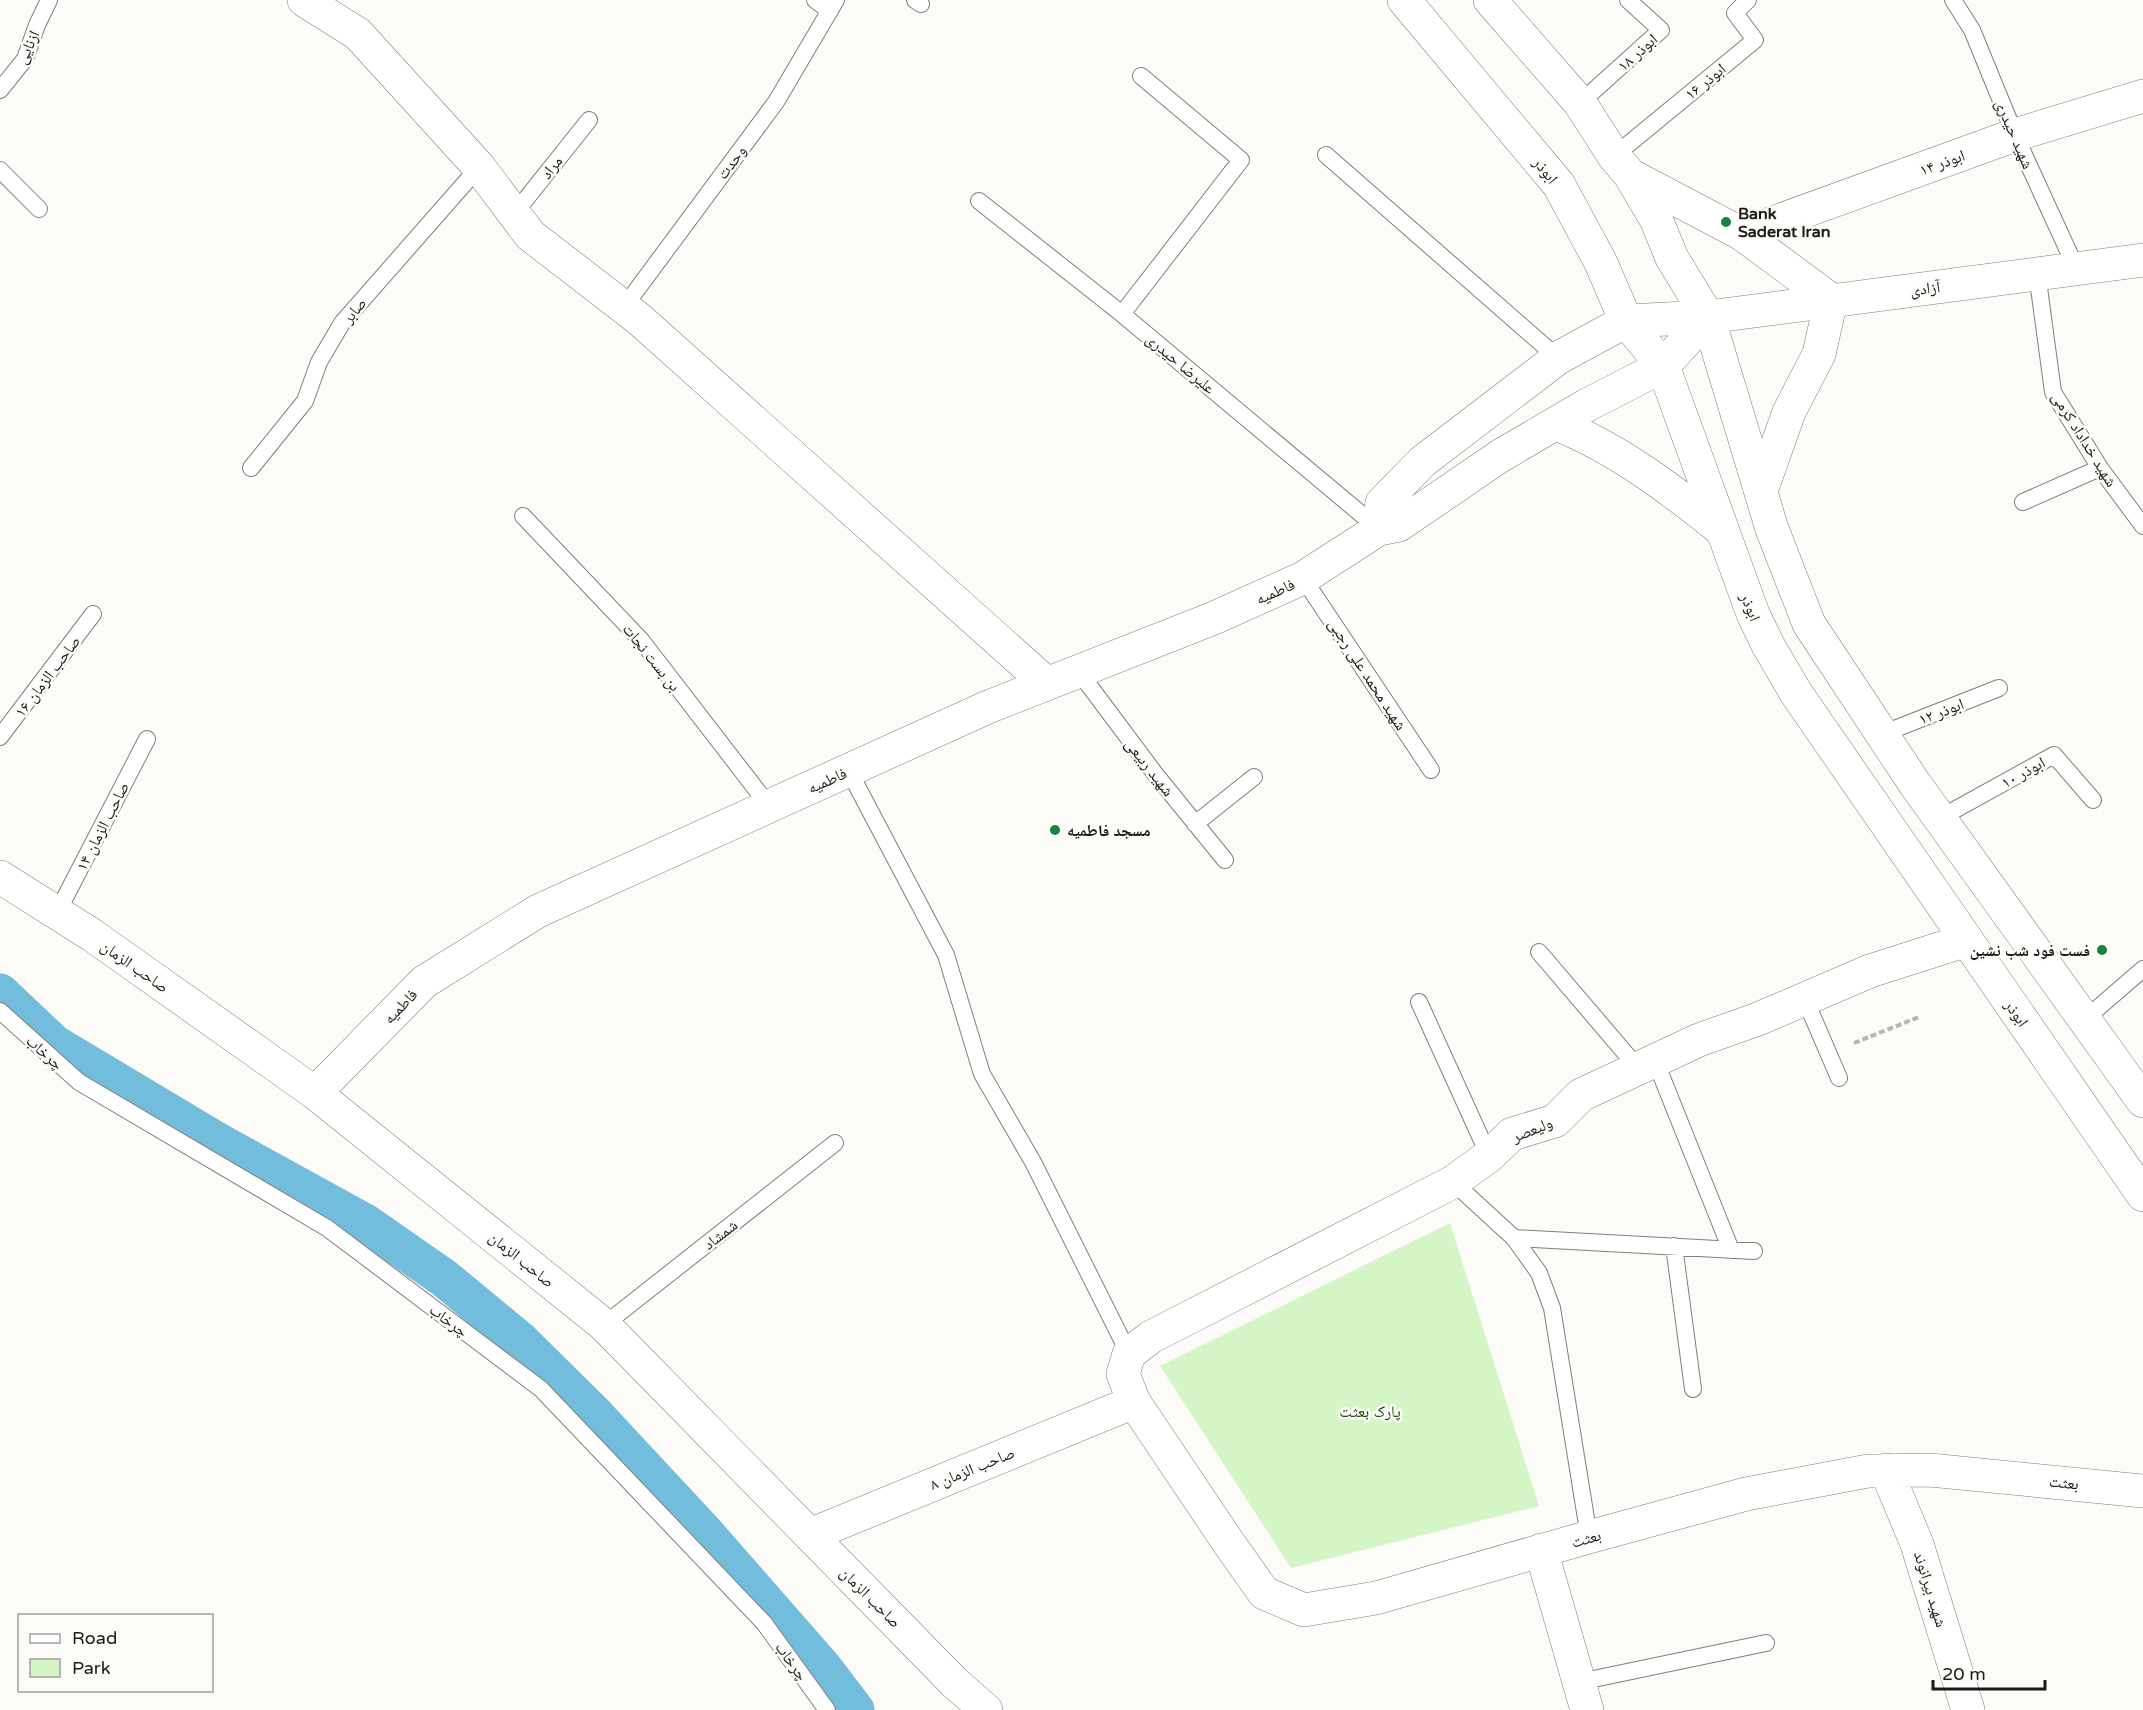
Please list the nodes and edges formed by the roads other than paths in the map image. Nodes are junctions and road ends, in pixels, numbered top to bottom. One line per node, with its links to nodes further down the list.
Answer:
1 (49, 0): 11 (lane, ازنایی)
2 (304, 0): 18 (street)
3 (815, 0): 9 (lane, وحدت)
4 (1404, 0): 31 (street, ابوذر)
5 (1490, 0): 13 (street)
6 (1628, 0): 13 (lane, ابوذر ۱۸)
7 (1748, 0): 17 (lane, ابوذر ۱۶)
8 (1953, 0): 15 (lane, شهید حیدری)
9 (833, 5): 28 (lane, وحدت)
10 (1141, 76): 29 (lane)
11 (0, 90)
12 (2143, 96): 15 (street, ابوذر ۱۴)
13 (1580, 103): 17 (street)
14 (589, 120): 22 (lane, مراد)
15 (2015, 135): 23 (street, ابوذر ۱۴); 25 (lane, شهید حیدری)
16 (1326, 155): 32 (lane)
17 (1622, 165): 23 (street); 30 (street)
18 (479, 167): 22 (street); 35 (lane, صابر)
19 (0, 170): 21 (lane)
20 (979, 201): 29 (lane, علیرضا حیدری)
21 (39, 209)
22 (514, 214): 28 (street)
23 (1742, 234): 27 (street)
24 (2143, 260): 25 (street, آزادی)
25 (2076, 268): 26 (street, آزادی)
26 (2037, 273): 27 (street, آزادی); 36 (lane, شهید خداداد کرمی)
27 (1831, 300): 30 (street, آزادی); 37 (street)
28 (624, 307): 48 (street)
29 (1122, 314): 41 (lane, علیرضا حیدری)
30 (1708, 317): 31 (street, آزادی); 33 (street); 37 (street)
31 (1626, 321): 32 (street); 33 (street, ابوذر)
32 (1558, 357): 41 (street)
33 (1663, 366): 34 (street, فاطمیه); 42 (street, ابوذر)
34 (1556, 424): 41 (street, فاطمیه); 42 (street)
35 (252, 468)
36 (2100, 468): 38 (lane); 40 (lane, شهید خداداد کرمی)
37 (1761, 491): 45 (street)
38 (2023, 502)
39 (524, 516): 57 (lane, بن بست نجات)
40 (2143, 526)
41 (1379, 530): 43 (street, فاطمیه)
42 (1723, 532): 46 (street, ابوذر)
43 (1303, 578): 47 (street, فاطمیه); 53 (lane, شهید محمد علی رجبی)
44 (93, 614): 51 (lane, صاحب الزمان ۱۶)
45 (1809, 624): 46 (street); 50 (street)
46 (1768, 645): 63 (street, ابوذر)
47 (1078, 672): 48 (street, فاطمیه); 59 (lane, شهید ربیعی)
48 (1046, 683): 54 (street, فاطمیه)
49 (1999, 688): 50 (lane, ابوذر ۱۲)
50 (1882, 734): 58 (street)
51 (0, 737)
52 (147, 739): 62 (lane, صاحب الزمان ۱۴)
53 (1431, 770)
54 (849, 771): 57 (street, فاطمیه); 83 (lane)
55 (1254, 777): 59 (lane)
56 (2093, 800): 58 (lane, ابوذر ۱۰)
57 (770, 806): 72 (street, فاطمیه)
58 (1940, 818): 69 (street)
59 (1195, 824): 60 (lane, شهید ربیعی)
60 (1225, 860)
61 (0, 877): 62 (street, صاحب الزمان)
62 (57, 913): 72 (street, صاحب الزمان)
63 (1966, 940): 66 (street, ولیعصر); 77 (street, ابوذر)
64 (1539, 952): 70 (lane)
65 (2143, 969): 69 (lane)
66 (1805, 999): 70 (street, ولیعصر); 71 (lane)
67 (1419, 1002): 75 (lane)
68 (0, 1011): 93 (lane, چرخاب)
69 (2084, 1020): 73 (street)
70 (1646, 1064): 75 (street, ولیعصر); 80 (lane)
71 (1839, 1078)
72 (315, 1093): 82 (street, صاحب الزمان)
73 (2143, 1101)
74 (836, 1143): 82 (lane, شمشاد)
75 (1489, 1156): 76 (street, ولیعصر)
76 (1453, 1182): 78 (lane); 83 (street, ولیعصر)
77 (2143, 1195)
78 (1514, 1238): 79 (lane); 89 (lane)
79 (1674, 1246): 80 (lane); 84 (lane)
80 (1731, 1250): 81 (lane)
81 (1755, 1251)
82 (604, 1325): 88 (street, صاحب الزمان)
83 (1129, 1354): 85 (street)
84 (1693, 1389)
85 (1134, 1402): 88 (street, صاحب الزمان ۸); 90 (street, بعثت)
86 (1886, 1470): 87 (street, بعثت); 89 (street, بعثت); 95 (street, شهید بیرانوند)
87 (2143, 1491)
88 (810, 1535): 94 (street, صاحب الزمان)
89 (1589, 1537): 90 (street, بعثت)
90 (1541, 1550): 92 (street)
91 (1766, 1643): 92 (lane)
92 (1583, 1696)
93 (827, 1710)
94 (986, 1710)
95 (1968, 1710)

